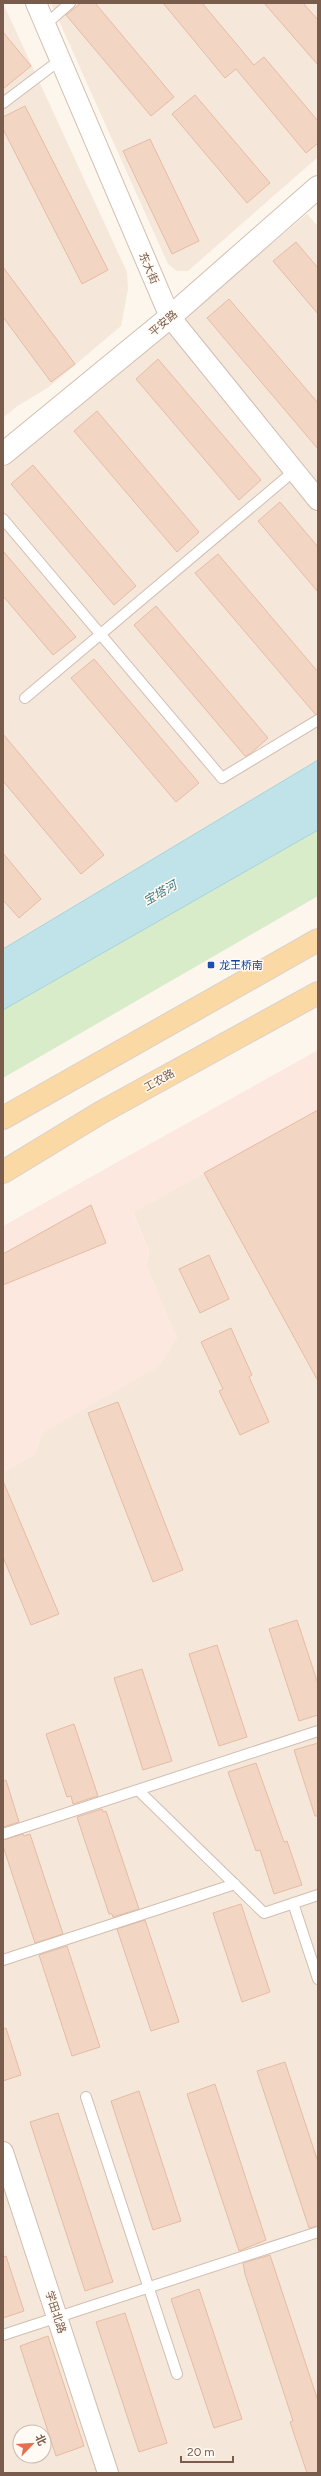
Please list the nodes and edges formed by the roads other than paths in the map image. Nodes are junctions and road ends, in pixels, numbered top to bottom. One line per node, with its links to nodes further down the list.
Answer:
1 (36, 3): 3 (street, 东大街)
2 (70, 3): 3 (lane)
3 (46, 24): 4 (street, 东大街)
4 (60, 60): 5 (lane); 7 (street, 东大街)
5 (3, 103)
6 (318, 187): 7 (street, 平安路)
7 (170, 317): 8 (street, 平安路); 9 (street, 东大街)
8 (3, 454)
9 (294, 471): 10 (street, 东大街); 12 (lane)
10 (318, 500)
11 (3, 519): 12 (lane)
12 (100, 634): 13 (lane); 14 (lane)
13 (25, 698)
14 (318, 720)
15 (318, 940): 17 (main road)
16 (318, 993): 18 (main road, 工农路)
17 (3, 1118)
18 (3, 1172)
19 (318, 1731): 20 (lane)
20 (138, 1790): 21 (lane); 22 (lane)
21 (3, 1834)
22 (235, 1884): 24 (lane); 25 (lane)
23 (318, 1895): 24 (lane)
24 (293, 1903): 26 (lane)
25 (3, 1960)
26 (318, 1979)
27 (86, 2097): 30 (lane)
28 (3, 2152): 31 (street, 学田北路)
29 (318, 2232): 30 (lane)
30 (149, 2288): 31 (lane); 33 (lane)
31 (58, 2318): 32 (lane); 34 (street, 学田北路)
32 (3, 2335)
33 (177, 2374)
34 (108, 2473)

